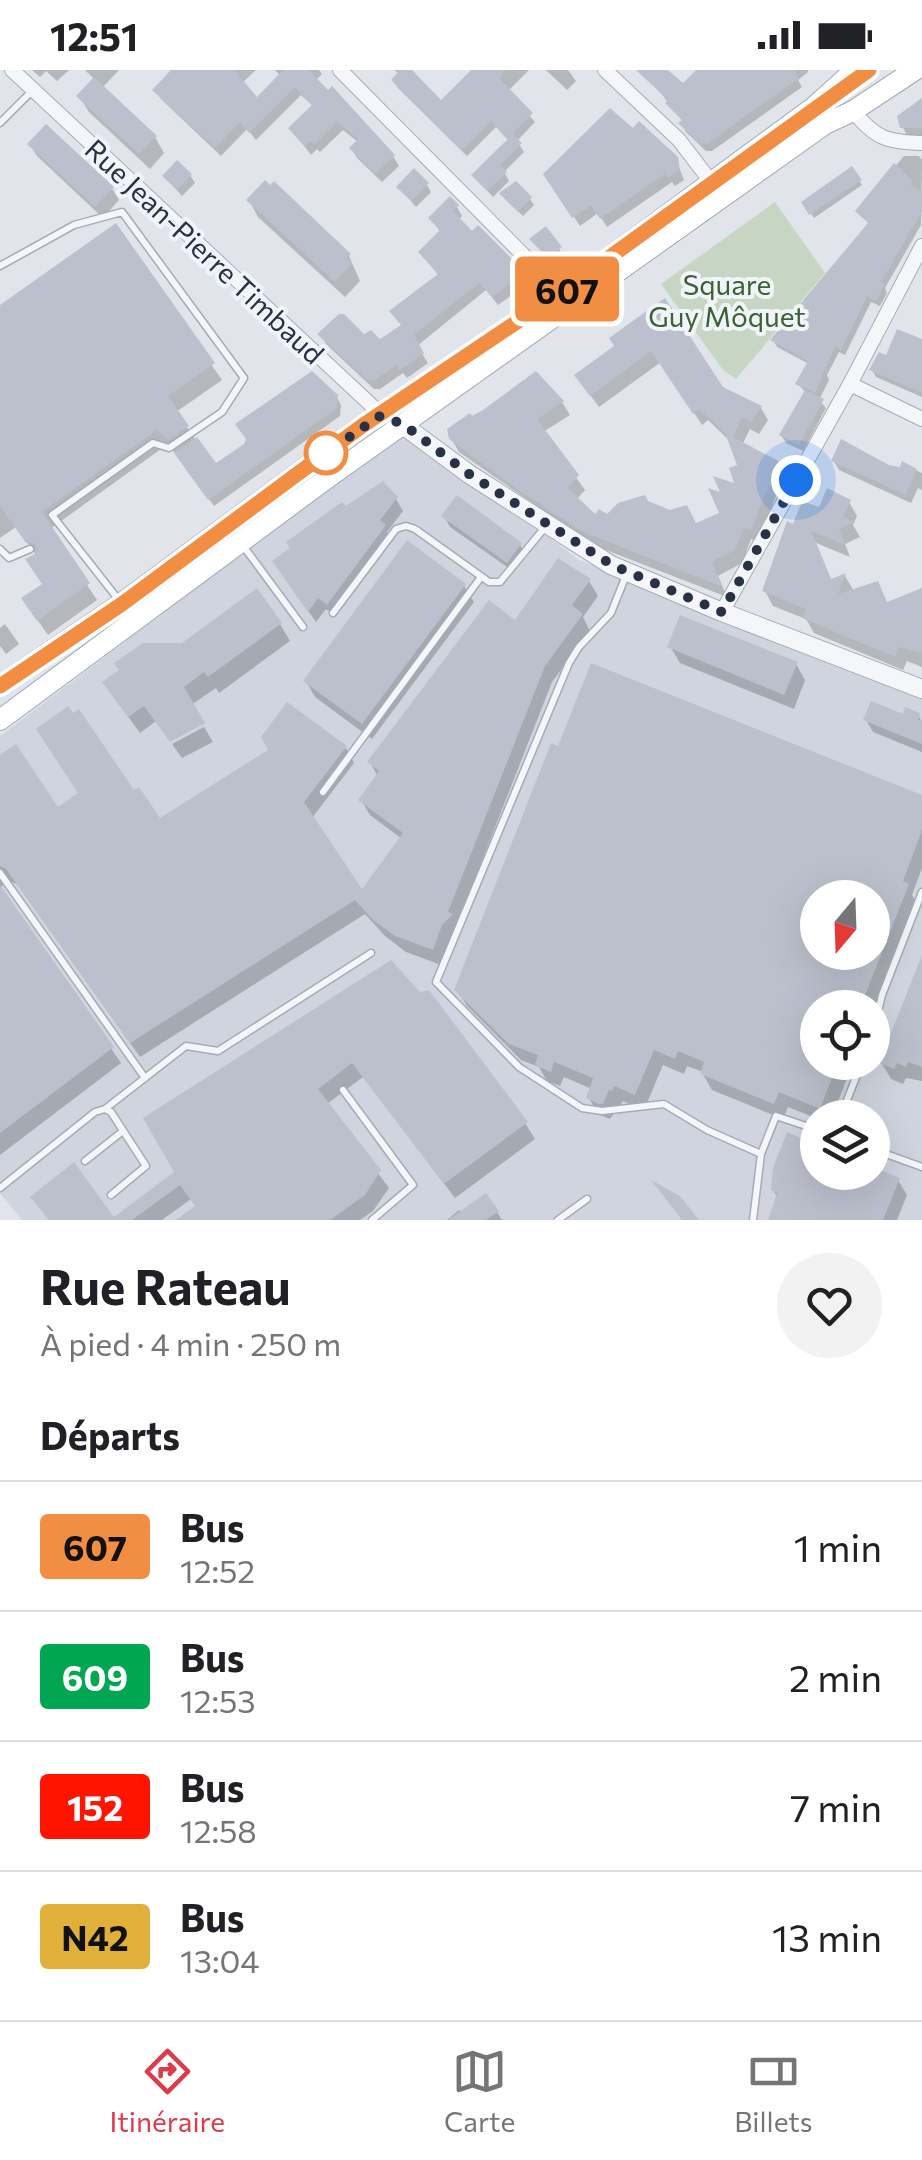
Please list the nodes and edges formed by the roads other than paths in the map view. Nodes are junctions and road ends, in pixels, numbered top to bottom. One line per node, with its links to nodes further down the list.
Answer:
1 (12, 70): 8 (street, Rue Jean-Pierre Timbaud)
2 (340, 70): 16 (street)
3 (605, 70): 13 (street)
4 (855, 70): 10 (main road)
5 (869, 70): 10 (main road)
6 (898, 70): 10 (main road)
7 (915, 70): 9 (main road)
8 (34, 89): 11 (lane); 18 (street, Rue Jean-Pierre Timbaud)
9 (853, 111): 10 (main road); 12 (street)
10 (820, 116): 13 (main road); 20 (main road)
11 (0, 123)
12 (922, 143)
13 (712, 183): 16 (main road)
14 (922, 246): 17 (street)
15 (0, 266): 22 (lane)
16 (560, 293): 18 (main road)
17 (850, 384): 19 (street); 30 (street)
18 (380, 416): 20 (street, Rue Jean-Pierre Timbaud); 29 (main road)
19 (922, 418)
20 (403, 424): 21 (street); 24 (main road)
21 (546, 525): 27 (street); 28 (lane)
22 (66, 532): 23 (lane); 29 (lane)
23 (56, 534)
24 (241, 542): 32 (lane); 35 (main road)
25 (0, 549): 26 (lane)
26 (30, 549)
27 (627, 572): 30 (street); 46 (lane)
28 (481, 577): 31 (lane); 36 (lane)
29 (122, 604): 33 (main road)
30 (722, 612): 34 (street)
31 (333, 613)
32 (303, 627)
33 (0, 686)
34 (922, 689)
35 (0, 720)
36 (324, 792)
37 (0, 872): 41 (lane)
38 (922, 892): 40 (lane)
39 (372, 954): 41 (lane)
40 (884, 990)
41 (145, 1078): 43 (lane)
42 (343, 1090): 53 (lane)
43 (105, 1110): 45 (lane); 50 (lane)
44 (800, 1124): 46 (lane)
45 (123, 1131): 48 (lane); 51 (lane)
46 (761, 1154): 55 (lane)
47 (890, 1155): 49 (lane)
48 (86, 1161)
49 (922, 1167)
50 (0, 1188)
51 (111, 1195)
52 (587, 1199): 54 (lane)
53 (372, 1220)
54 (558, 1220)
55 (753, 1220)

